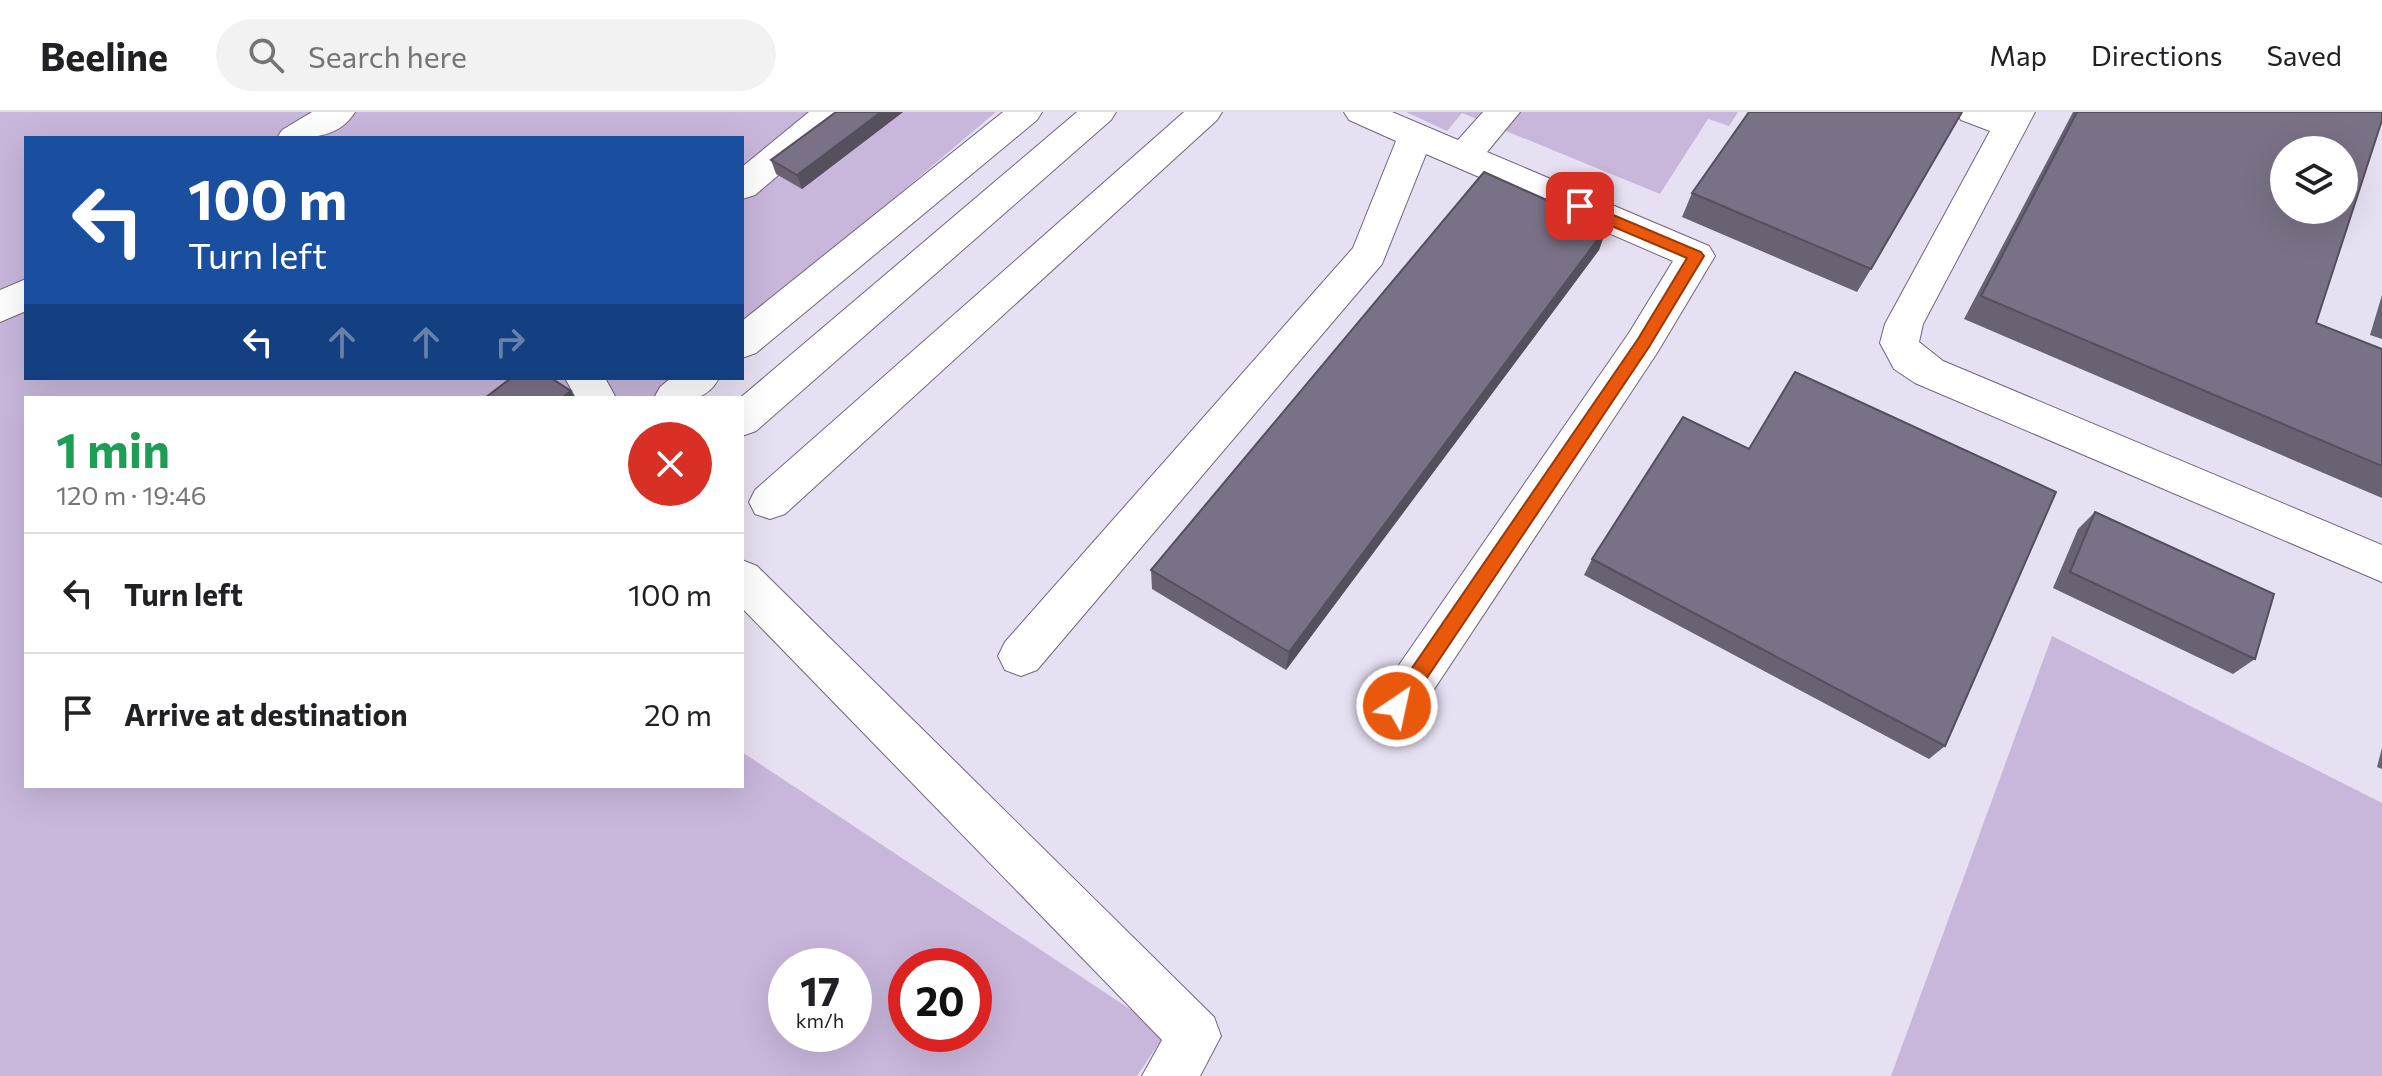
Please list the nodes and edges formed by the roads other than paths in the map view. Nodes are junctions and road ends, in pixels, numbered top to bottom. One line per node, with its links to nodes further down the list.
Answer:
1 (338, 112): 10 (lane)
2 (831, 112): 13 (lane)
3 (1025, 112): 16 (lane)
4 (1099, 112): 19 (lane)
5 (1205, 112): 20 (lane)
6 (1361, 112): 11 (lane)
7 (1503, 112): 12 (lane)
8 (1973, 112): 9 (lane)
9 (2014, 119): 21 (lane)
10 (297, 136)
11 (1415, 136): 12 (lane); 23 (lane)
12 (1463, 156): 24 (lane)
13 (744, 184)
14 (24, 294): 15 (lane)
15 (0, 308)
16 (744, 341)
17 (696, 380): 18 (lane)
18 (676, 396)
19 (744, 418)
20 (770, 502)
21 (2382, 564)
22 (744, 581): 25 (lane)
23 (1021, 656)
24 (1397, 706)
25 (1169, 1076)

